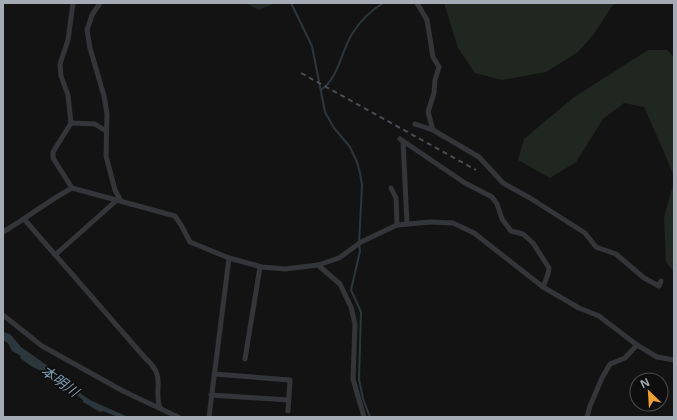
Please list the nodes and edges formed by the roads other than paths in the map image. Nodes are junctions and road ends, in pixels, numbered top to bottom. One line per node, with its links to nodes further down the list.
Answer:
1 (73, 3): 4 (street)
2 (100, 3): 7 (street)
3 (418, 3): 6 (street)
4 (71, 123): 7 (street); 8 (street)
5 (414, 124): 6 (street)
6 (433, 130): 19 (street)
7 (106, 131): 10 (street)
8 (72, 188): 10 (street); 11 (street)
9 (391, 188): 12 (street)
10 (119, 200): 15 (street); 16 (street)
11 (24, 219): 14 (street); 15 (street)
12 (397, 224): 13 (street); 17 (street)
13 (407, 224): 20 (street); 20 (street)
14 (3, 232)
15 (55, 255): 28 (street)
16 (229, 258): 18 (street); 25 (street)
17 (318, 265): 18 (street); 32 (street)
18 (260, 267): 23 (street)
19 (661, 281)
20 (543, 287): 22 (street)
21 (3, 316): 28 (street)
22 (637, 345): 24 (street); 33 (street)
23 (245, 359)
24 (674, 360)
25 (214, 374): 26 (street); 27 (street)
26 (211, 394): 27 (street); 31 (street)
27 (289, 400): 29 (street)
28 (160, 408): 30 (street)
29 (288, 411)
30 (178, 417)
31 (209, 417)
32 (364, 417)
33 (587, 417)

